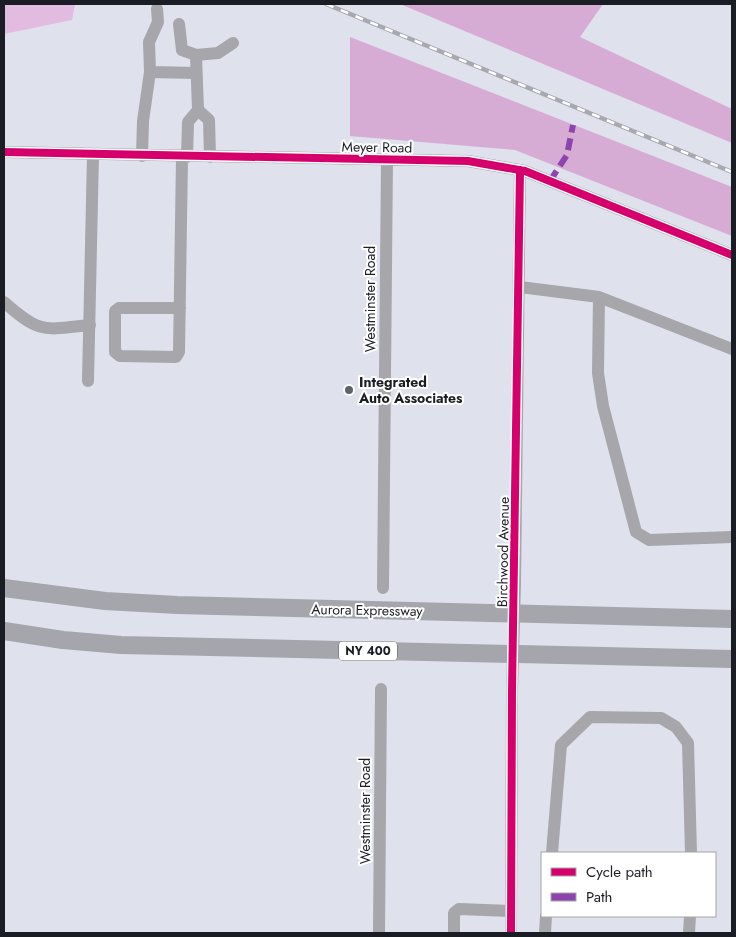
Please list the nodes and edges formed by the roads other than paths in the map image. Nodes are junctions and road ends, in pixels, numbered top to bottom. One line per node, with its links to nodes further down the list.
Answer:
1 (158, 9): 5 (street)
2 (179, 24): 4 (street)
3 (233, 43): 4 (street)
4 (196, 55): 6 (street)
5 (150, 72): 6 (street); 10 (street)
6 (196, 73): 7 (street)
7 (198, 110): 11 (street); 12 (street)
8 (4, 152): 9 (street, Meyer Road)
9 (93, 155): 10 (street, Meyer Road); 20 (street)
10 (142, 156): 11 (street, Meyer Road)
11 (184, 157): 12 (street, Meyer Road); 19 (street)
12 (210, 157): 13 (street, Meyer Road)
13 (386, 160): 14 (street, Meyer Road); 25 (street, Westminster Road)
14 (520, 170): 15 (street, Meyer Road); 16 (street, Birchwood Avenue)
15 (732, 255)
16 (520, 287): 17 (street); 32 (street, Birchwood Avenue, bridge)
17 (599, 297): 21 (street); 23 (street)
18 (4, 302): 20 (street)
19 (180, 308): 19 (street)
20 (90, 325): 22 (street)
21 (732, 349)
22 (88, 380)
23 (732, 537)
24 (4, 588): 26 (highway, Aurora Expressway)
25 (383, 588)
26 (732, 619)
27 (4, 630): 28 (highway, NY 400)
28 (732, 659)
29 (381, 689): 35 (street, Westminster Road)
30 (552, 852): 31 (street)
31 (691, 852)
32 (511, 911): 36 (street); 37 (street, Birchwood Avenue)
33 (546, 917): 38 (street)
34 (690, 917): 39 (street)
35 (379, 933)
36 (454, 933)
37 (511, 933)
38 (545, 933)
39 (689, 933)

